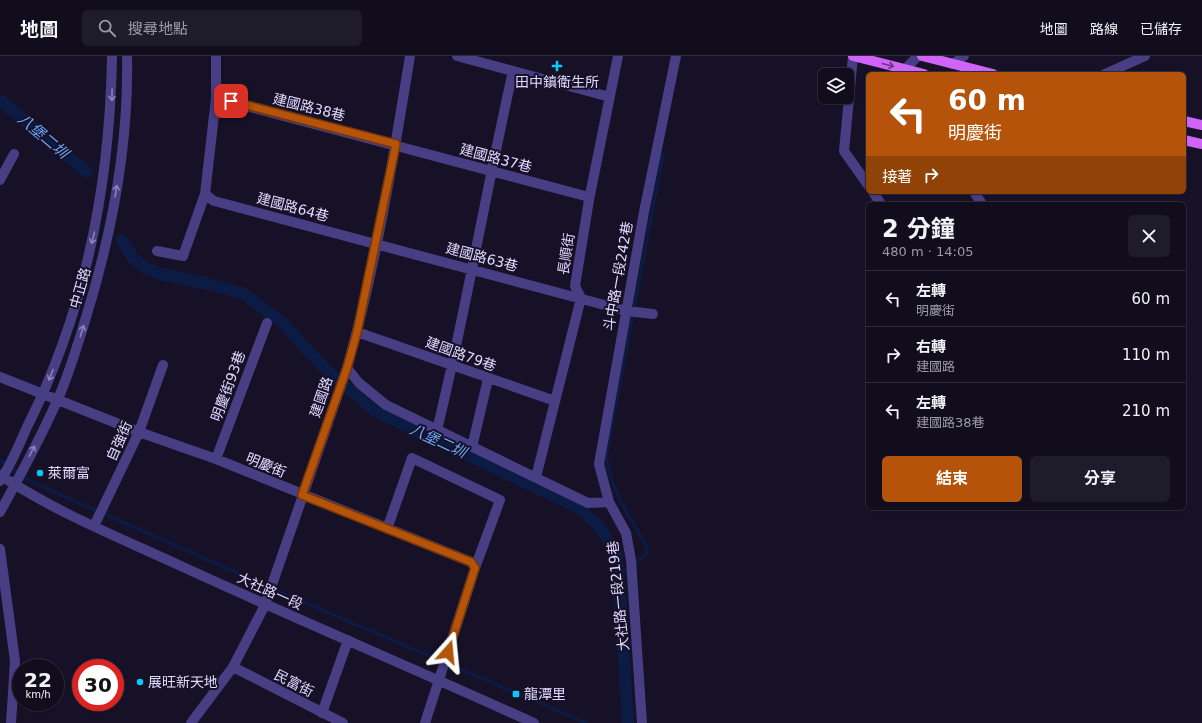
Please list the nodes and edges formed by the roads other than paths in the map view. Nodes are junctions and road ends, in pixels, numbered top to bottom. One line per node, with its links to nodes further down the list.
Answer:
1 (112, 56): 31 (street, 中正路, one-way to 31)
2 (127, 56): 32 (street, 中正路, one-way to 2)
3 (216, 56): 19 (street)
4 (410, 56): 23 (street, 建國路)
5 (457, 56): 14 (street)
6 (618, 56): 18 (street, 長順街)
7 (676, 56): 37 (street, 斗中路一段242巷)
8 (853, 56): 15 (main road, one-way to 15); 28 (street)
9 (918, 56): 15 (street)
10 (922, 56): 13 (main road)
11 (964, 56): 13 (street)
12 (1146, 56): 17 (street)
13 (953, 64): 16 (main road)
14 (513, 71): 18 (street); 26 (street)
15 (904, 72)
16 (985, 72)
17 (1110, 72)
18 (610, 97): 30 (street, 長順街)
19 (216, 98): 23 (street, 建國路38巷); 29 (street)
20 (1186, 121): 21 (main road)
21 (1202, 125)
22 (1186, 140): 24 (main road)
23 (396, 144): 26 (street, 建國路37巷); 33 (street, 建國路)
24 (1202, 144)
25 (14, 154): 27 (street)
26 (490, 172): 30 (street, 建國路37巷); 35 (street)
27 (0, 180)
28 (866, 182)
29 (205, 194): 33 (street, 建國路64巷); 34 (street)
30 (589, 196): 36 (street, 長順街)
31 (99, 206): 32 (street); 46 (street, 中正路, one-way to 46)
32 (113, 209): 47 (street, 中正路, one-way to 32)
33 (376, 243): 35 (street, 建國路63巷); 40 (street, 建國路)
34 (157, 251)
35 (472, 268): 36 (street, 建國路63巷); 42 (street)
36 (581, 298): 37 (street, 建國路63巷); 48 (street, 長順街)
37 (627, 310): 38 (street, 建國路63巷); 57 (street, 斗中路一段242巷)
38 (653, 314)
39 (267, 323): 52 (street, 明慶街93巷)
40 (357, 332): 42 (street, 建國路79巷); 43 (street, 建國路)
41 (164, 365): 50 (street, 自強街)
42 (453, 366): 45 (street, 建國路79巷); 49 (street)
43 (347, 368): 49 (street); 56 (street, 建國路)
44 (0, 377): 46 (street, 明慶街)
45 (488, 379): 48 (street, 建國路79巷); 51 (street)
46 (43, 395): 47 (street, 明慶街); 54 (street, 中正路)
47 (58, 400): 50 (street, 明慶街); 55 (street, 中正路, one-way to 47)
48 (555, 401): 53 (street, 長順街)
49 (437, 430): 51 (street)
50 (139, 432): 52 (street, 明慶街); 59 (street, 自強街)
51 (472, 447): 53 (street)
52 (216, 459): 56 (street, 明慶街)
53 (536, 477): 57 (street)
54 (1, 478): 55 (street, 大社路一段)
55 (15, 486): 58 (street, 中正路); 59 (street, 大社路一段)
56 (302, 495): 60 (street, 明慶街); 63 (street, 建國路)
57 (609, 502): 73 (street, 大社路一段219巷)
58 (0, 512)
59 (94, 526): 63 (street, 大社路一段)
60 (387, 529): 62 (street, 明慶街); 62 (street)
61 (0, 549): 68 (street)
62 (475, 568): 66 (street)
63 (265, 605): 64 (street, 大社路一段); 65 (street, 建國路)
64 (348, 640): 66 (street, 大社路一段); 67 (street)
65 (233, 667): 67 (street, 民富街); 69 (street, 建國路)
66 (440, 680): 71 (street); 72 (street, 大社路一段)
67 (322, 713): 70 (street, 民富街)
68 (7, 718)
69 (191, 723)
70 (343, 723)
71 (425, 723)
72 (534, 723)
73 (642, 723)

